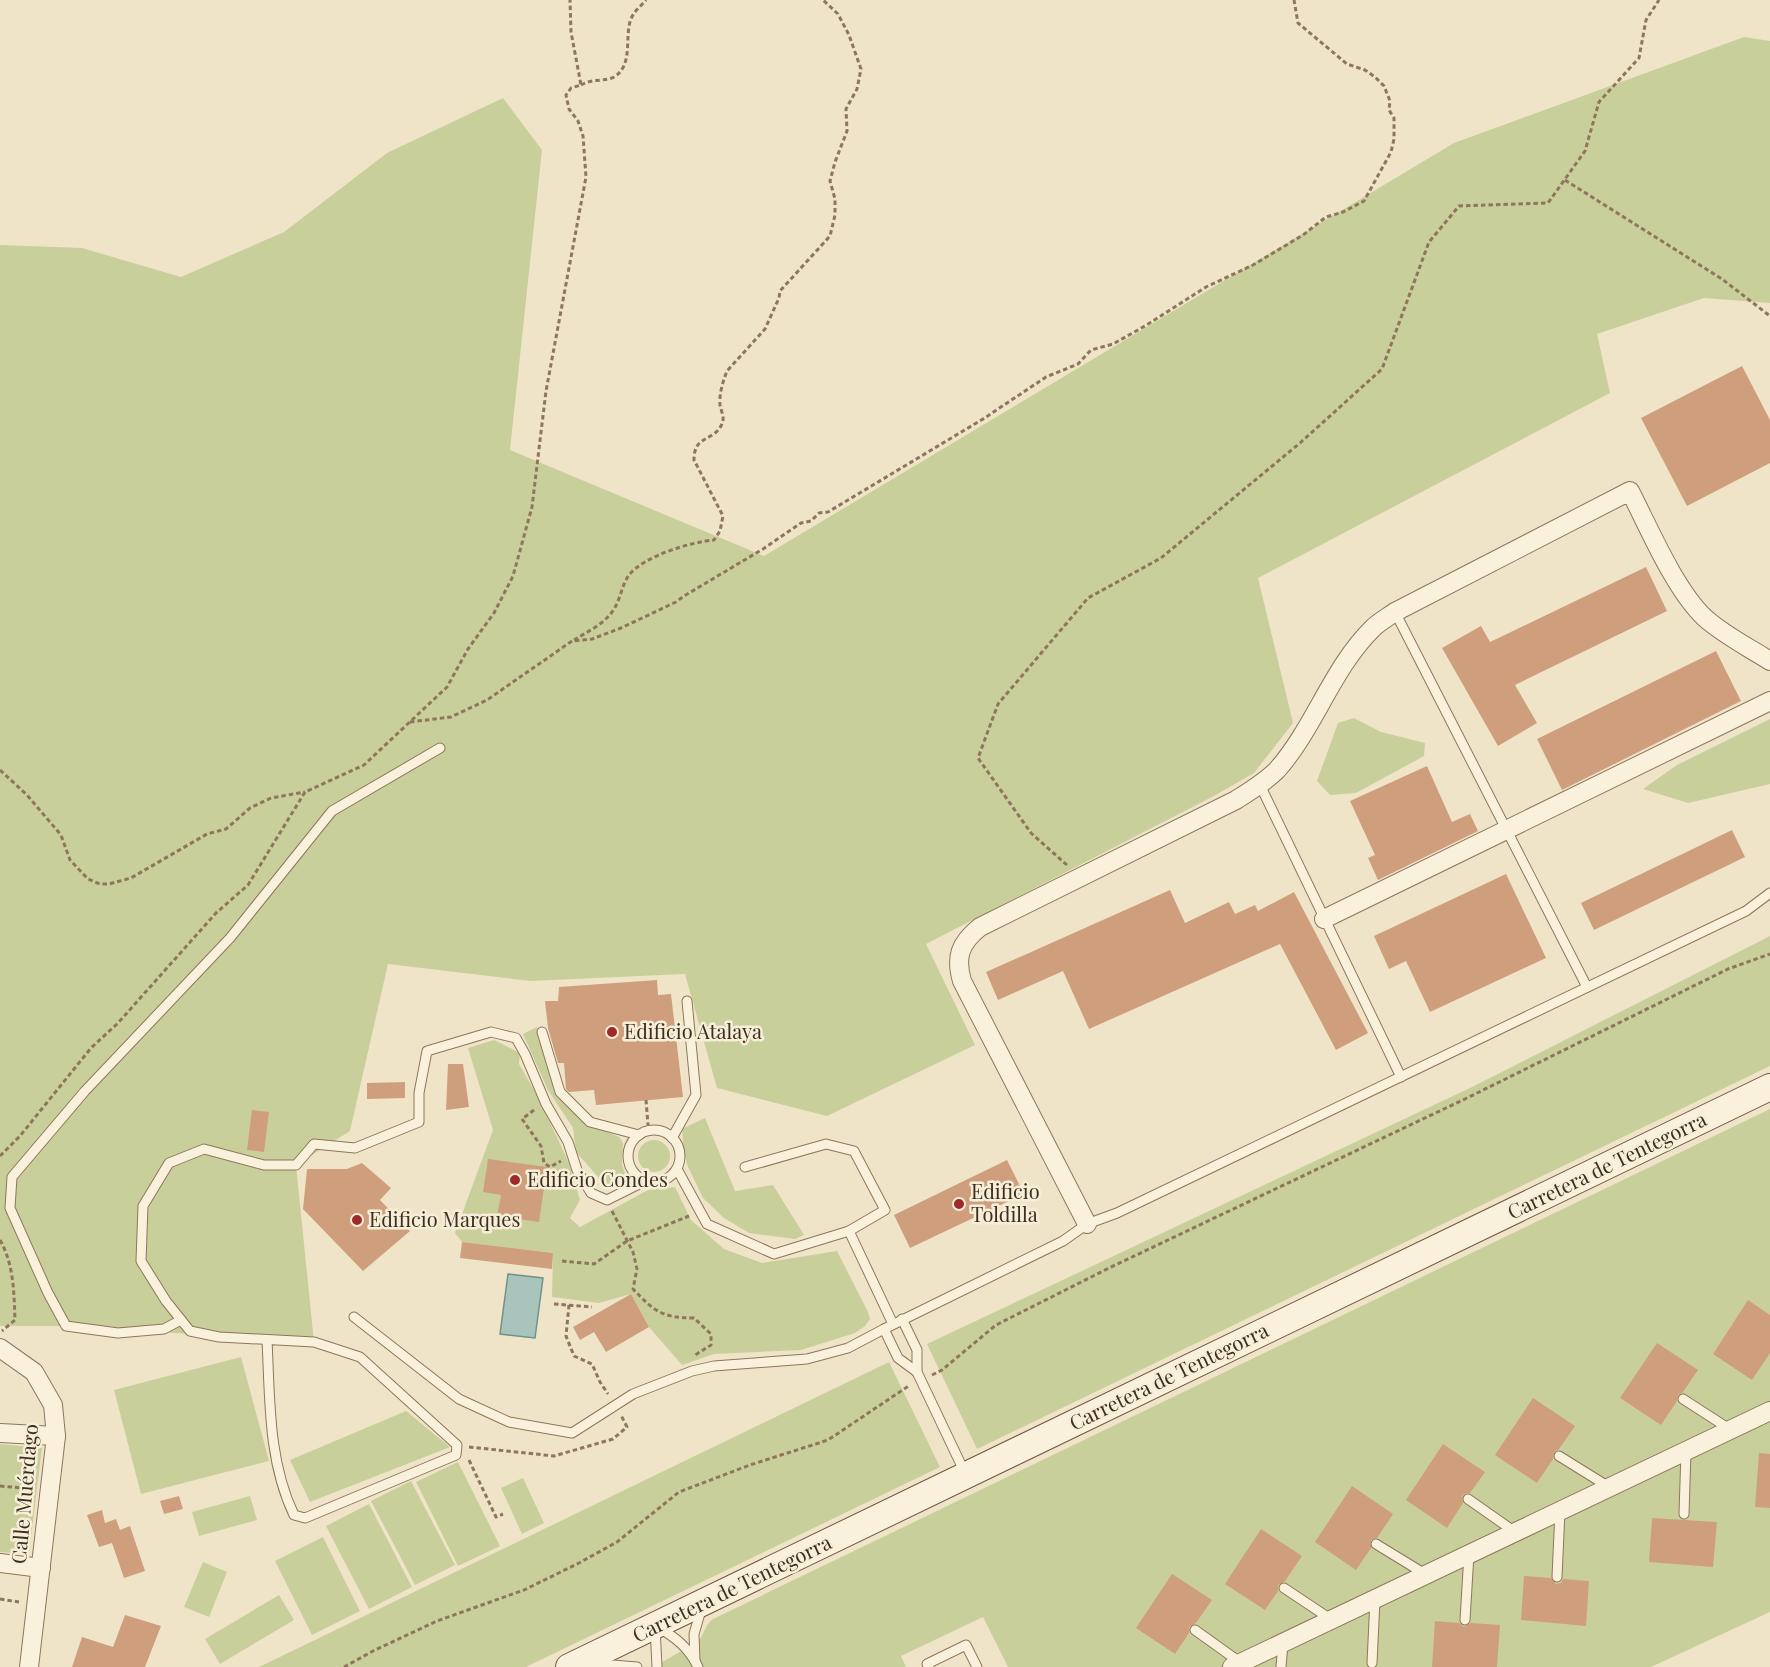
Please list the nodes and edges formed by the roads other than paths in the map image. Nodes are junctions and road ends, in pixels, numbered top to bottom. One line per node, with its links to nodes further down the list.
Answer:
1 (1395, 612): 2 (street); 5 (street); 6 (lane)
2 (1770, 661)
3 (1770, 701): 6 (street)
4 (440, 748): 23 (lane)
5 (1260, 785): 8 (lane); 19 (street)
6 (1508, 829): 8 (street); 9 (lane)
7 (1770, 893): 9 (lane)
8 (1324, 919): 12 (lane)
9 (1587, 987): 12 (lane)
10 (687, 1001): 15 (lane)
11 (542, 1032): 14 (lane)
12 (1401, 1077): 19 (lane)
13 (1770, 1087): 35 (main road, Carretera de Tentegorra)
14 (639, 1135): 15 (lane); 18 (lane)
15 (672, 1138): 17 (lane)
16 (745, 1167): 20 (lane)
17 (677, 1169): 18 (lane); 20 (lane)
18 (645, 1181): 23 (lane)
19 (1087, 1224): 22 (lane)
20 (849, 1231): 24 (lane)
21 (354, 1317): 24 (lane)
22 (902, 1319): 24 (lane); 27 (lane)
23 (182, 1320): 25 (lane)
24 (888, 1326): 27 (lane)
25 (267, 1340): 25 (lane)
26 (0, 1348): 32 (street, Calle Muérdago)
27 (917, 1372): 35 (lane)
28 (1683, 1399): 30 (lane)
29 (1770, 1411): 30 (street)
30 (1731, 1430): 33 (street)
31 (0, 1433): 32 (street)
32 (56, 1436): 44 (street, Calle Muérdago)
33 (1686, 1451): 36 (street); 39 (lane)
34 (1558, 1456): 36 (lane)
35 (966, 1475): 49 (main road, Carretera de Tentegorra)
36 (1609, 1487): 38 (street)
37 (1467, 1499): 40 (lane)
38 (1560, 1511): 40 (street); 46 (lane)
39 (1684, 1514)
40 (1515, 1532): 42 (street)
41 (1376, 1544): 45 (lane)
42 (1469, 1554): 45 (street); 51 (lane)
43 (0, 1563): 44 (street)
44 (41, 1568): 58 (street, Calle Muérdago)
45 (1426, 1575): 48 (street)
46 (1557, 1577)
47 (1284, 1588): 50 (lane)
48 (1376, 1599): 50 (street); 55 (lane)
49 (704, 1602): 52 (main road, Carretera de Tentegorra); 56 (lane)
50 (1332, 1620): 54 (street)
51 (1464, 1620)
52 (655, 1626): 56 (lane); 59 (main road, Carretera de Tentegorra); 62 (lane)
53 (1194, 1630): 57 (lane)
54 (1283, 1643): 57 (street); 65 (lane)
55 (1372, 1663)
56 (697, 1664)
57 (1236, 1665)
58 (29, 1667)
59 (569, 1667)
60 (603, 1667): 61 (lane)
61 (637, 1667)
62 (657, 1667)
63 (929, 1667): 64 (lane)
64 (977, 1667)
65 (1281, 1667)

